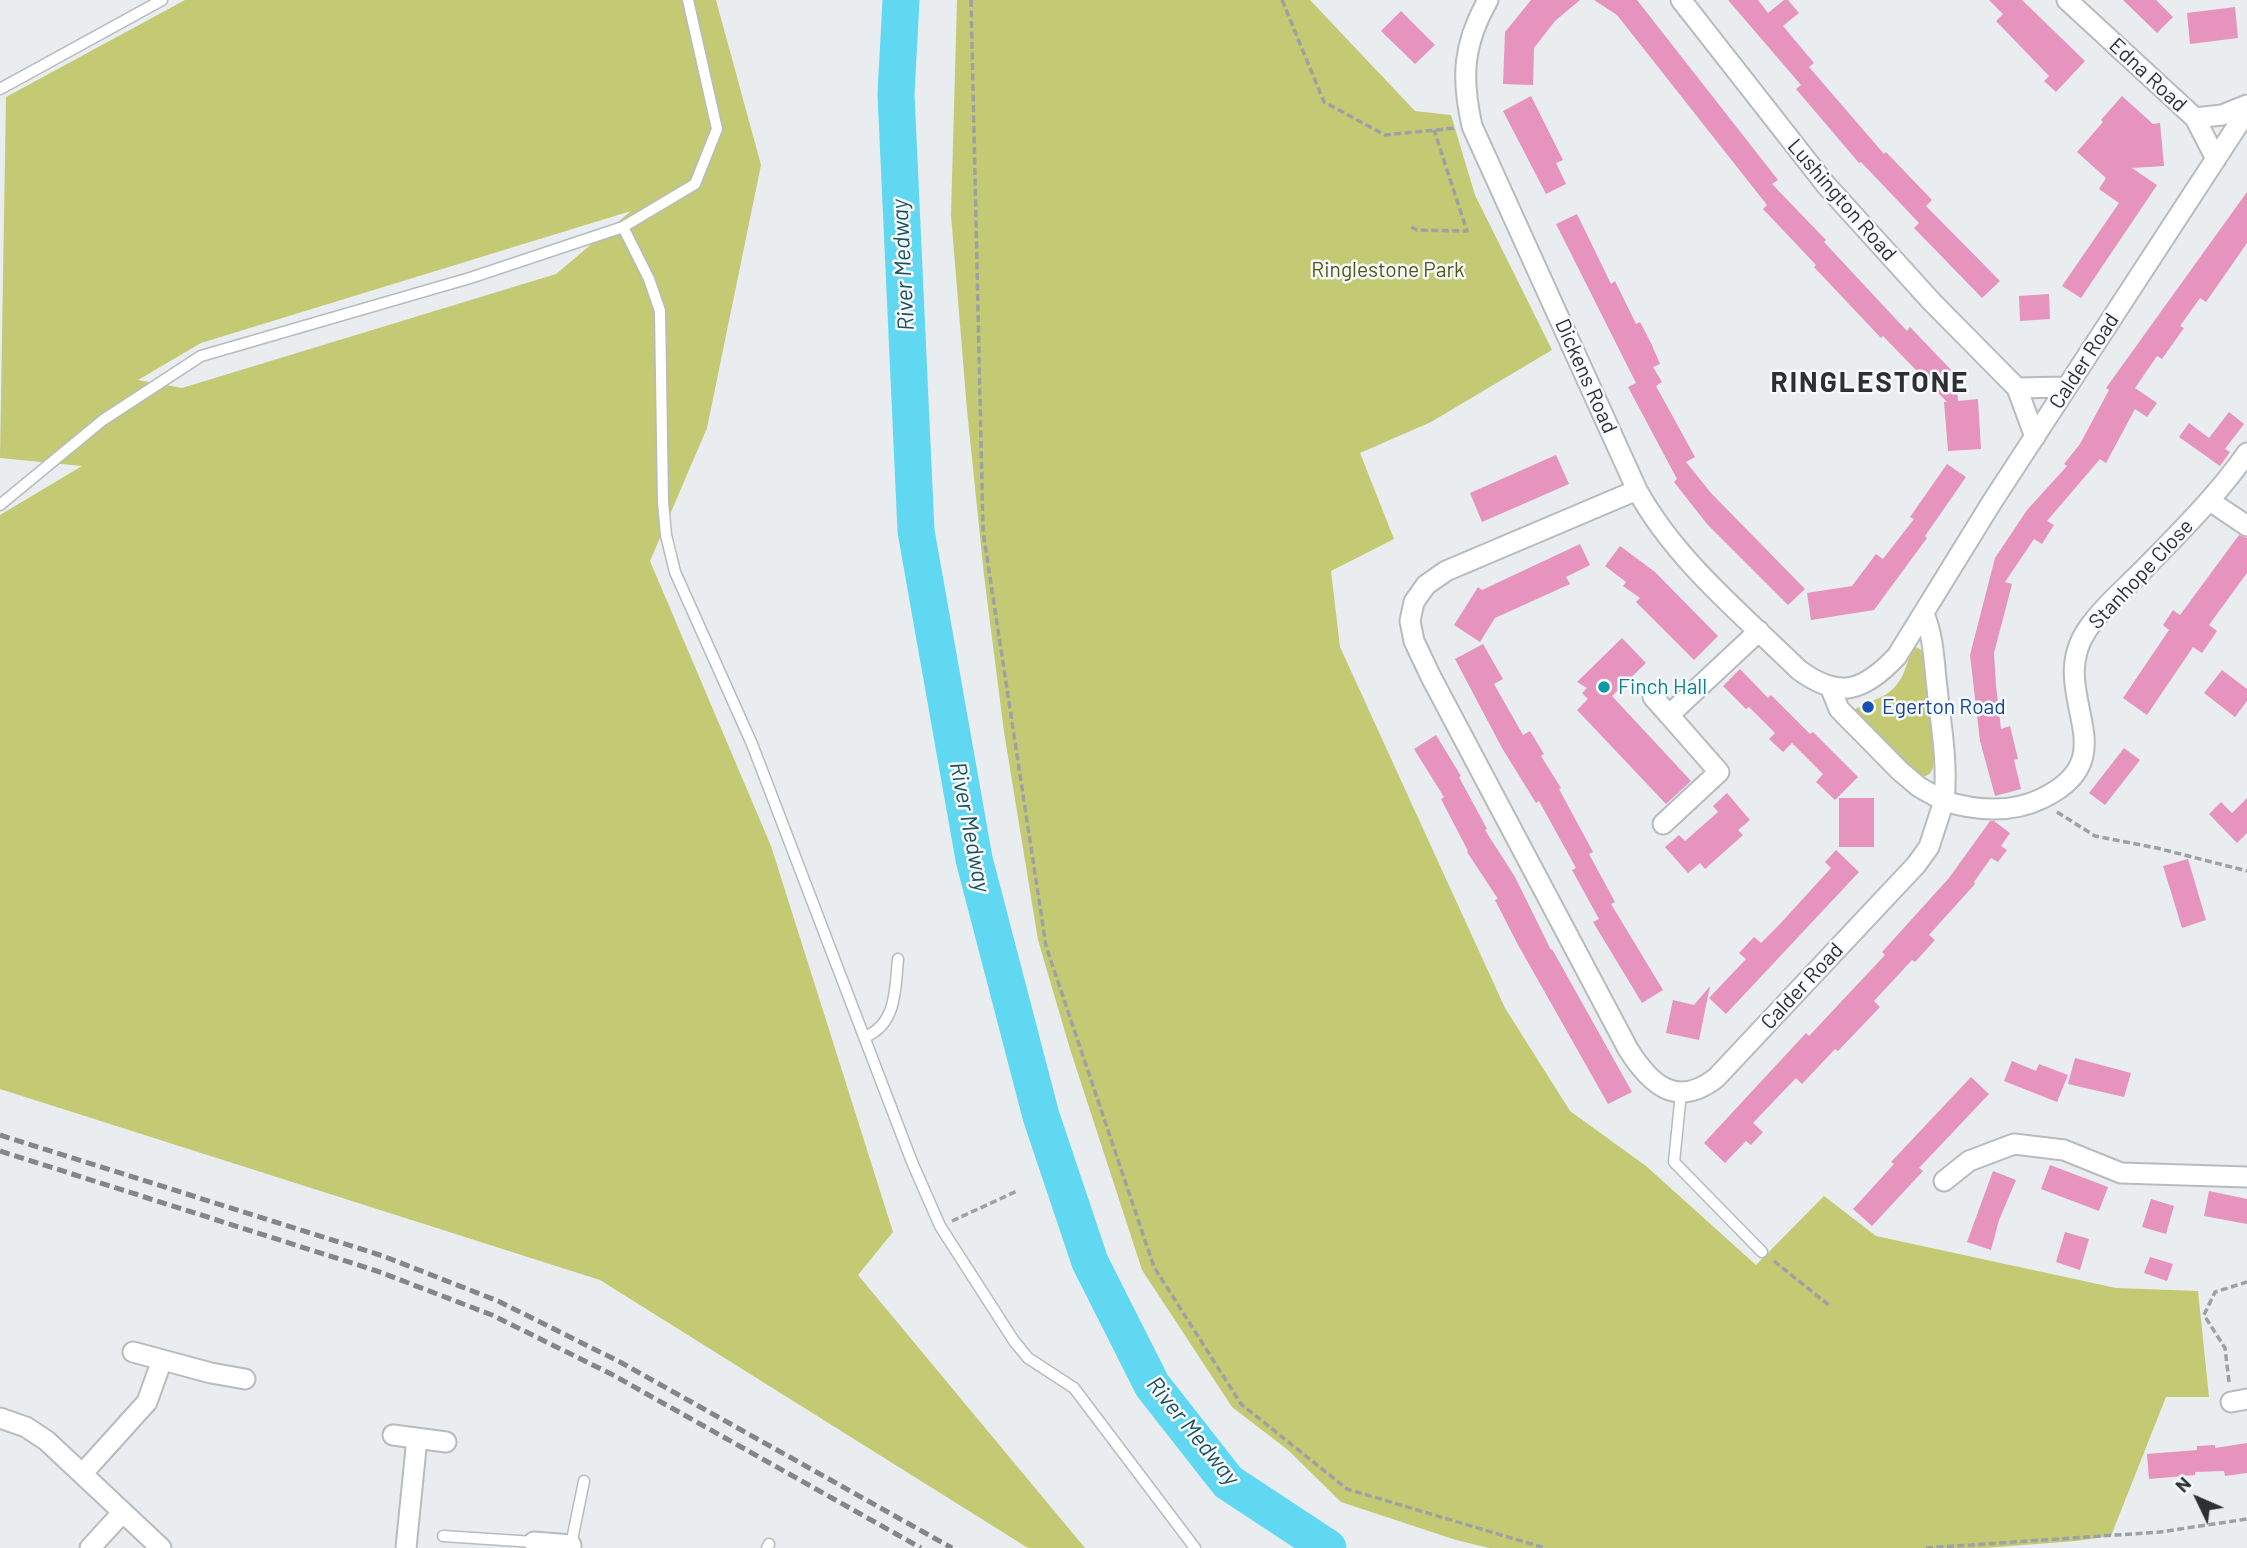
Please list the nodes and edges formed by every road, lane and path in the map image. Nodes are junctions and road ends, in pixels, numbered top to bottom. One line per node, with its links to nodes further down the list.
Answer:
1 (162, 0): 8 (lane)
2 (688, 0): 15 (lane)
3 (971, 0): 63 (path)
4 (1282, 0): 13 (path)
5 (1488, 0): 12 (street, Dickens Road)
6 (1681, 0): 18 (street, Lushington Road)
7 (2067, 0): 11 (street, Edna Road)
8 (0, 89)
9 (2247, 105): 11 (street)
10 (2247, 111): 14 (street, Calder Road)
11 (2195, 118): 14 (street, Edna Road)
12 (1472, 126): 13 (path); 21 (street, Dickens Road)
13 (1433, 130): 16 (path)
14 (2216, 159): 17 (street, Calder Road)
15 (623, 227): 23 (lane); 35 (lane)
16 (1411, 227)
17 (2066, 387): 18 (street); 19 (street, Calder Road)
18 (2017, 388): 19 (street, Lushington Road)
19 (2035, 437): 25 (street, Calder Road)
20 (2247, 453): 22 (street, Stanhope Close)
21 (1637, 489): 26 (street, Dickens Road); 36 (street)
22 (2210, 501): 24 (street); 30 (street, Stanhope Close)
23 (0, 505)
24 (2247, 526)
25 (1923, 614): 27 (street, Calder Road); 31 (street, Calder Road)
26 (1759, 631): 27 (street, Dickens Road); 29 (street)
27 (1831, 689): 31 (street)
28 (1653, 697): 29 (street)
29 (1669, 715): 32 (street)
30 (2039, 800): 31 (street, Stanhope Close); 33 (path)
31 (1944, 802): 36 (street, Calder Road)
32 (1663, 824)
33 (2247, 871)
34 (898, 959): 35 (lane)
35 (865, 1037): 40 (lane)
36 (1681, 1093): 41 (lane)
37 (2247, 1177): 38 (street)
38 (1944, 1181)
39 (1017, 1191): 40 (path)
40 (940, 1226): 62 (lane)
41 (1762, 1252): 43 (path)
42 (2247, 1282): 47 (path)
43 (1830, 1306)
44 (133, 1352): 45 (street)
45 (162, 1360): 46 (street); 52 (street)
46 (245, 1379)
47 (2239, 1400)
48 (0, 1418): 52 (street)
49 (393, 1434): 50 (street)
50 (417, 1438): 51 (street); 61 (street)
51 (446, 1442)
52 (83, 1473): 54 (street)
53 (584, 1481): 58 (lane)
54 (123, 1512): 59 (street); 60 (street)
55 (2247, 1519): 64 (path)
56 (443, 1536): 57 (lane)
57 (534, 1542): 58 (street)
58 (571, 1547)
59 (90, 1548)
60 (161, 1548)
61 (407, 1548)
62 (1195, 1548)
63 (1545, 1548)
64 (1926, 1548)

